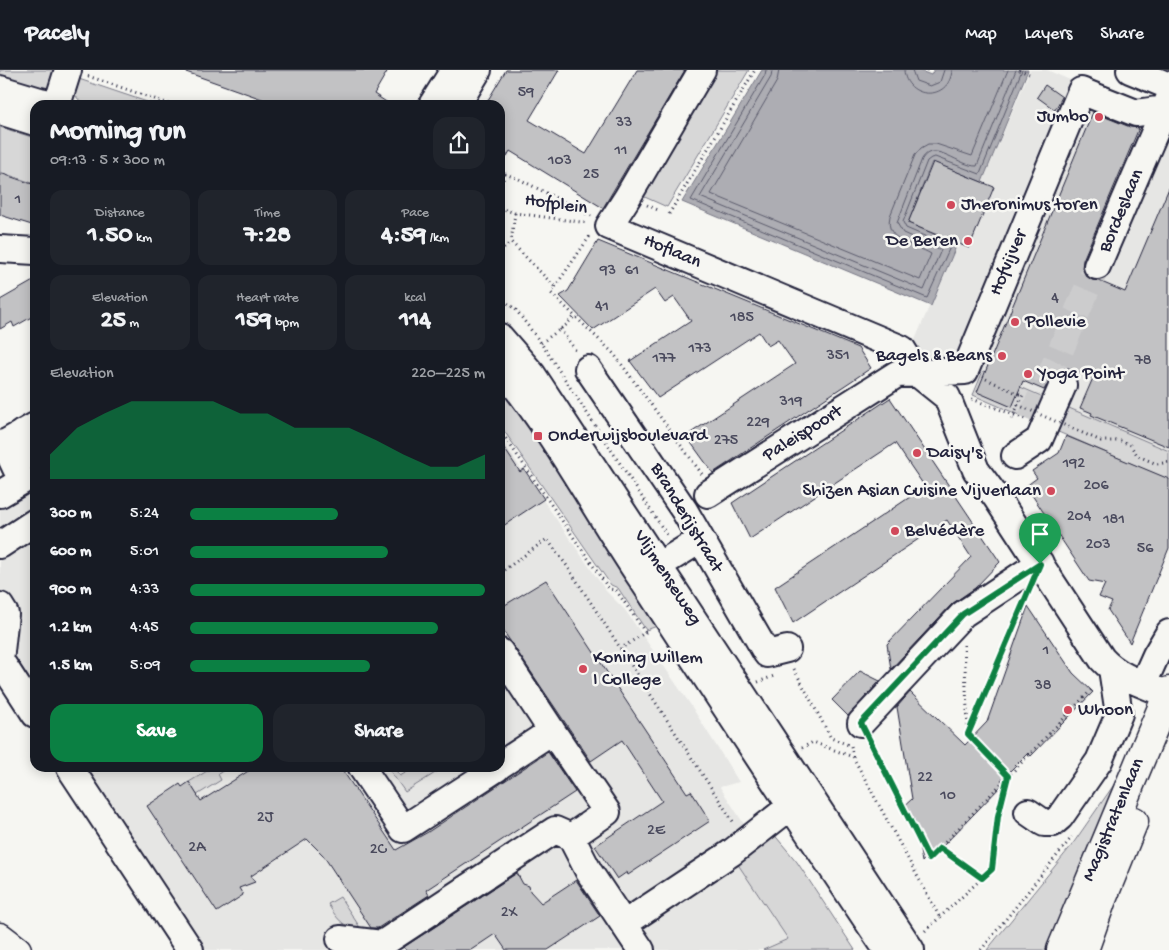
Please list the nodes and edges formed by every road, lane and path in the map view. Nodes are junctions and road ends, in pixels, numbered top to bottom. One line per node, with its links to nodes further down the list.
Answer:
1 (454, 70): 13 (street)
2 (478, 70): 14 (street)
3 (702, 70): 21 (street)
4 (755, 70): 20 (path)
5 (1019, 70): 7 (path)
6 (74, 72): 11 (street); 12 (path)
7 (1029, 74)
8 (0, 88): 10 (street)
9 (1157, 89): 26 (street, Bordeslaan); 36 (street, Hofvijver)
10 (37, 100)
11 (60, 100)
12 (157, 100)
13 (435, 100)
14 (460, 100)
15 (0, 111): 16 (street)
16 (30, 120)
17 (505, 174): 21 (path)
18 (505, 210): 19 (path, Hofplein)
19 (515, 213): 21 (path, Hofplein); 22 (path)
20 (669, 214)
21 (609, 226): 27 (path); 35 (street, Hoflaan)
22 (511, 242): 23 (path); 27 (path)
23 (505, 247)
24 (0, 249): 25 (street)
25 (30, 251)
26 (1098, 266)
27 (555, 287): 29 (path)
28 (505, 301): 32 (path, Vlijmenseweg)
29 (575, 316): 30 (path); 44 (path)
30 (560, 329): 32 (path); 33 (path)
31 (505, 343): 49 (street, Vlijmenseweg)
32 (541, 343): 49 (path, Vlijmenseweg)
33 (588, 369): 49 (street, Branderijstraat)
34 (505, 374): 49 (street, Vlijmenseweg)
35 (907, 374): 36 (street); 44 (street, Paleispoort)
36 (966, 382): 38 (path); 38 (path, bridge); 46 (street)
37 (1063, 385): 42 (street)
38 (1020, 415): 42 (street); 43 (path, bridge)
39 (15, 437): 41 (street); 45 (street)
40 (505, 437): 55 (path)
41 (30, 451)
42 (1015, 456): 46 (street)
43 (1169, 462)
44 (711, 492)
45 (0, 494)
46 (996, 497): 50 (street)
47 (30, 525): 48 (street)
48 (0, 545)
49 (670, 559): 59 (street, Branderijstraat); 77 (street, Vlijmenseweg); 92 (street, Vlijmenseweg)
50 (1040, 564): 54 (street); 60 (street)
51 (505, 569): 79 (path)
52 (1025, 599): 68 (path)
53 (0, 606): 57 (street)
54 (963, 614): 66 (street); 68 (path)
55 (645, 632)
56 (1169, 634): 62 (street)
57 (0, 660): 65 (street)
58 (505, 660): 67 (street)
59 (786, 664): 61 (path); 71 (path)
60 (1112, 669): 62 (street); 78 (street)
61 (755, 683)
62 (1143, 684): 64 (street)
63 (1093, 689): 76 (path)
64 (1169, 693): 93 (main road, Magistratenlaan)
65 (30, 706)
66 (861, 723): 81 (path)
67 (552, 731): 72 (street); 80 (street)
68 (968, 734): 76 (path)
69 (1169, 736): 94 (main road, Magistratenlaan)
70 (800, 750): 71 (path)
71 (853, 757): 83 (path)
72 (505, 762)
73 (73, 772): 89 (street)
74 (365, 772): 75 (street)
75 (491, 772)
76 (1008, 776): 81 (path); 82 (path)
77 (791, 806): 84 (street); 91 (street, Vlijmenseweg)
78 (1028, 812)
79 (737, 828)
80 (571, 837): 84 (street); 87 (street)
81 (940, 848): 82 (path)
82 (982, 878): 83 (path)
83 (940, 918): 85 (path)
84 (624, 924): 90 (street)
85 (928, 928)
86 (0, 937): 88 (main road)
87 (340, 939)
88 (17, 950)
89 (190, 950)
90 (641, 950)
91 (887, 950)
92 (911, 950)
93 (1061, 950)
94 (1084, 950)

